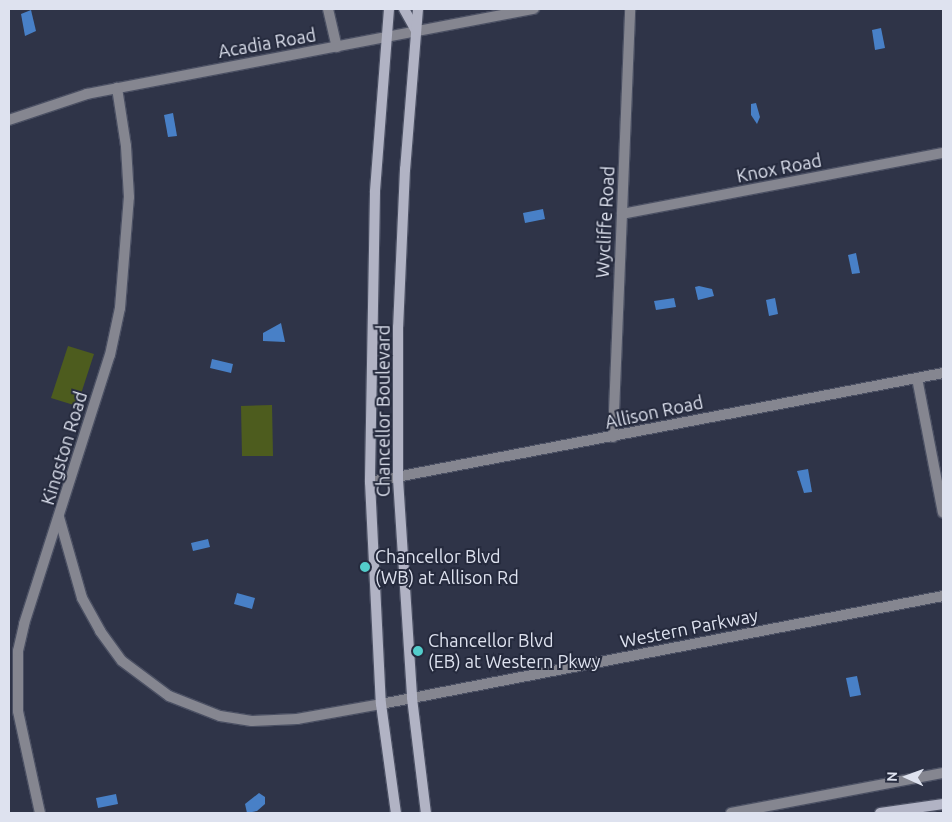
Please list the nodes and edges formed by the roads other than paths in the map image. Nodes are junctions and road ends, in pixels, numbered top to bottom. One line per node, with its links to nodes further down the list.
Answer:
1 (328, 9): 9 (street)
2 (389, 9): 8 (main road, Chancellor Boulevard)
3 (404, 9): 7 (main road)
4 (418, 9): 7 (main road, Chancellor Boulevard)
5 (534, 9): 7 (street, Acadia Road)
6 (630, 9): 13 (street, Wycliffe Road)
7 (416, 31): 8 (street, Acadia Road); 17 (main road, Chancellor Boulevard)
8 (386, 37): 9 (street, Acadia Road); 18 (main road, Chancellor Boulevard)
9 (337, 47): 10 (street, Acadia Road)
10 (117, 88): 11 (street, Acadia Road); 20 (street, Kingston Road)
11 (9, 120)
12 (943, 153): 13 (street, Knox Road)
13 (622, 214): 16 (street, Wycliffe Road)
14 (943, 373): 15 (street, Allison Road)
15 (917, 378): 16 (street, Allison Road); 19 (street)
16 (614, 437): 17 (street, Allison Road)
17 (398, 479): 18 (street, Allison Road); 22 (main road, Chancellor Boulevard)
18 (370, 482): 23 (main road, Chancellor Boulevard)
19 (943, 513)
20 (59, 517): 23 (street, Western Parkway); 27 (street, Kingston Road)
21 (943, 596): 22 (street, Western Parkway)
22 (412, 698): 23 (street, Western Parkway); 29 (main road, Chancellor Boulevard)
23 (381, 704): 28 (main road, Chancellor Boulevard)
24 (943, 773): 30 (street)
25 (943, 804): 26 (main road)
26 (904, 811): 31 (main road)
27 (40, 813)
28 (396, 813)
29 (426, 813)
30 (731, 813)
31 (880, 813)

